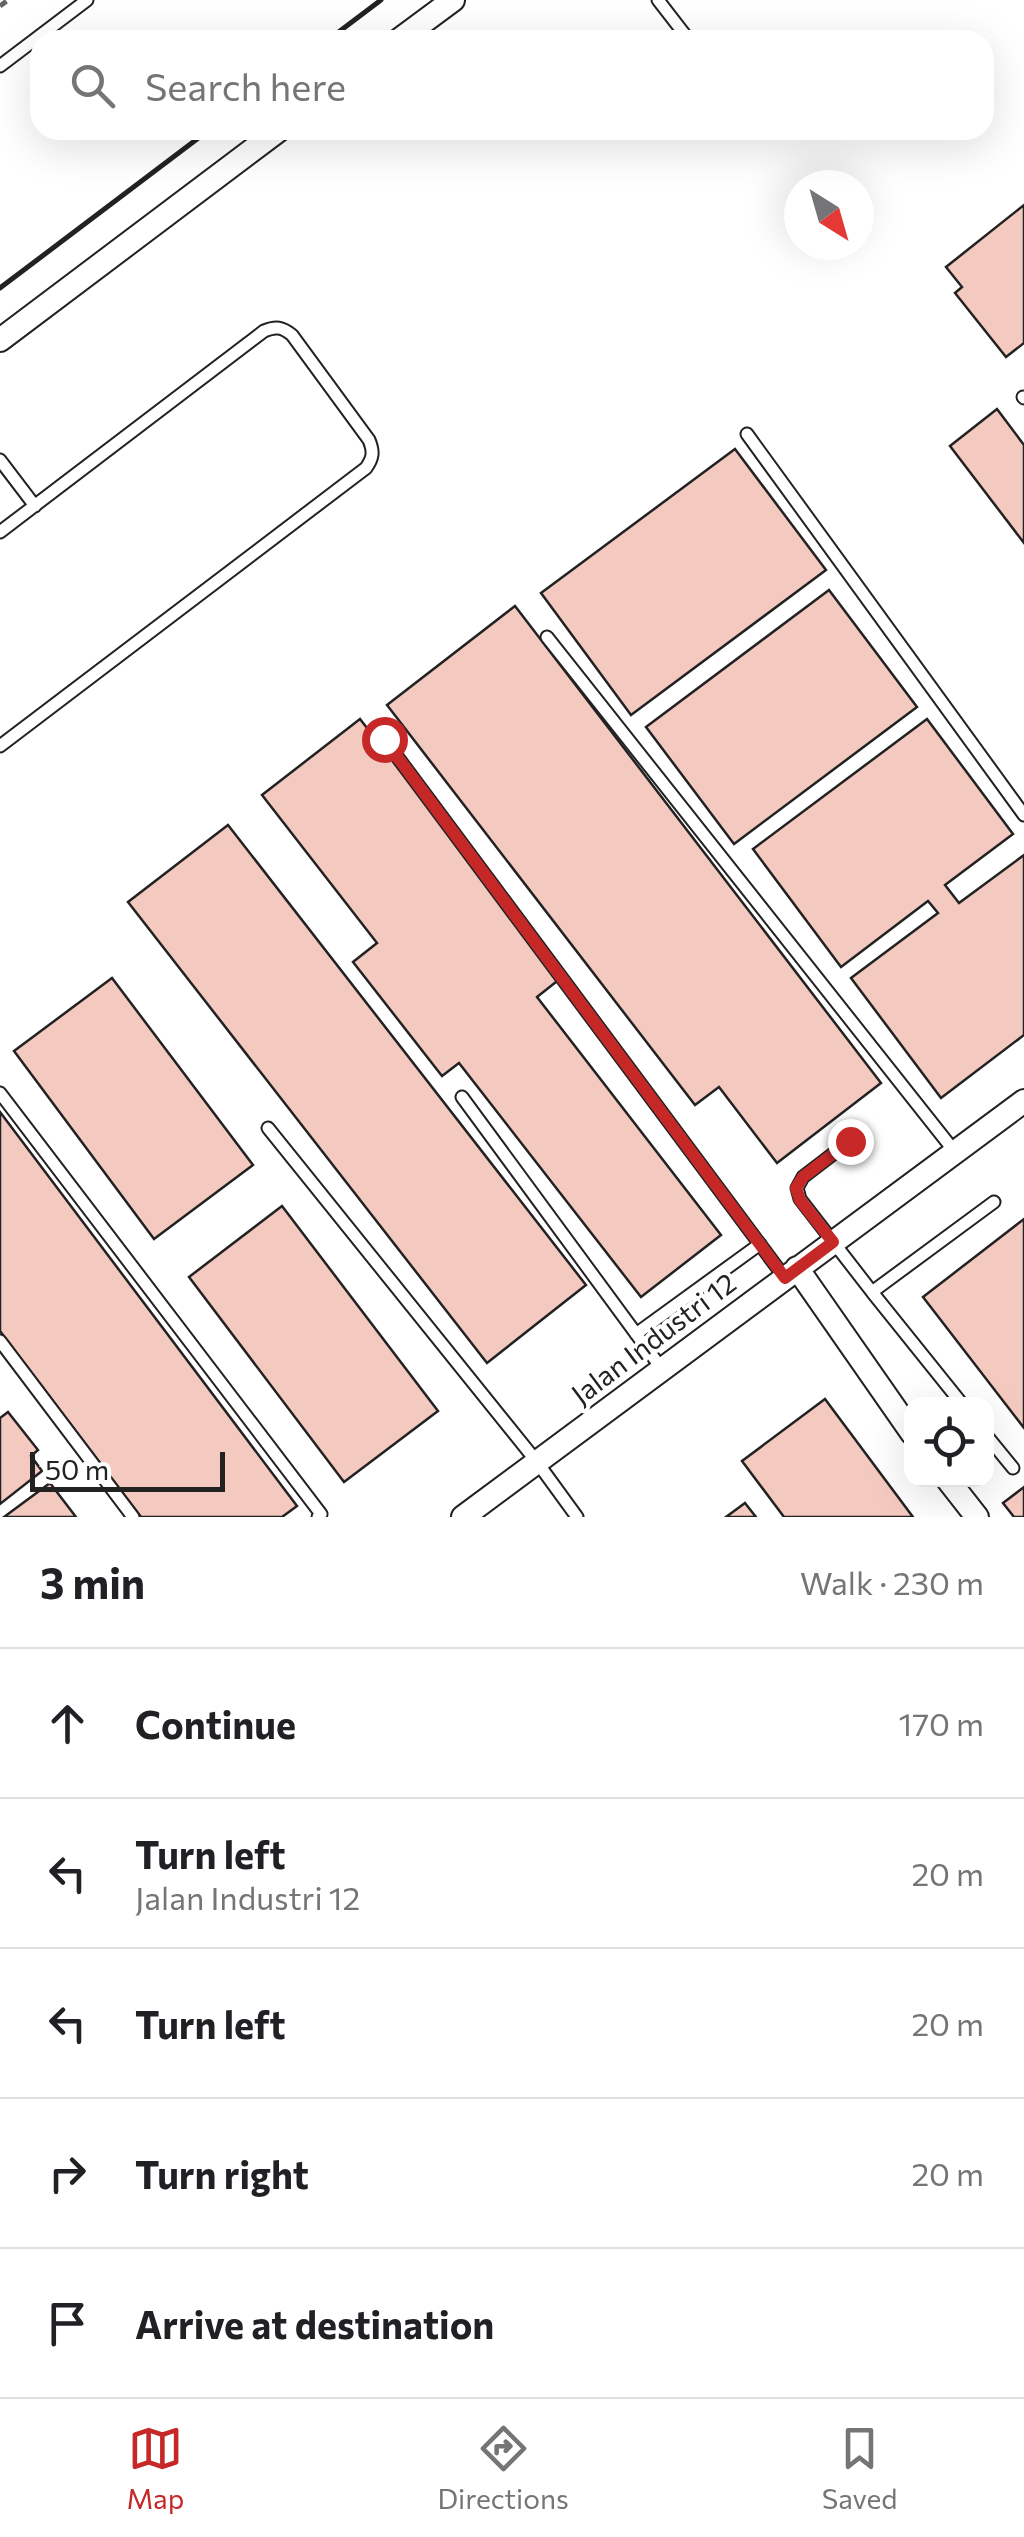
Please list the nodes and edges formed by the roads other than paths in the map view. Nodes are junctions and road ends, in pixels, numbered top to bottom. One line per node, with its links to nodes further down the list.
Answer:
1 (88, 0): 4 (lane)
2 (453, 0): 5 (street)
3 (658, 0): 6 (lane)
4 (48, 30)
5 (412, 30)
6 (681, 30)
7 (30, 44): 8 (lane)
8 (0, 66)
9 (266, 140): 10 (street)
10 (0, 340)
11 (747, 434): 18 (lane)
12 (0, 460): 13 (lane)
13 (35, 506): 14 (lane); 17 (lane)
14 (0, 532)
15 (547, 637): 24 (lane)
16 (384, 739): 27 (lane)
17 (0, 746)
18 (1024, 814)
19 (0, 1092): 40 (lane)
20 (462, 1097): 30 (lane)
21 (1024, 1101): 24 (street, Jalan Industri 12)
22 (268, 1128): 36 (lane)
23 (850, 1141): 26 (lane)
24 (955, 1152): 26 (street, Jalan Industri 12)
25 (994, 1202): 29 (lane)
26 (833, 1242): 28 (street, Jalan Industri 12); 29 (lane)
27 (760, 1244): 28 (lane); 30 (lane)
28 (791, 1273): 32 (street, Jalan Industri 12); 34 (street)
29 (872, 1292): 33 (lane)
30 (636, 1334): 32 (lane)
31 (0, 1341): 39 (lane)
32 (662, 1369): 36 (street, Jalan Industri 12)
33 (956, 1397)
34 (904, 1422)
35 (994, 1445): 37 (lane)
36 (537, 1462): 41 (street, Jalan Industri 12); 42 (lane)
37 (1013, 1468)
38 (953, 1487): 43 (street)
39 (132, 1517)
40 (318, 1517)
41 (464, 1517)
42 (577, 1517)
43 (977, 1517)

